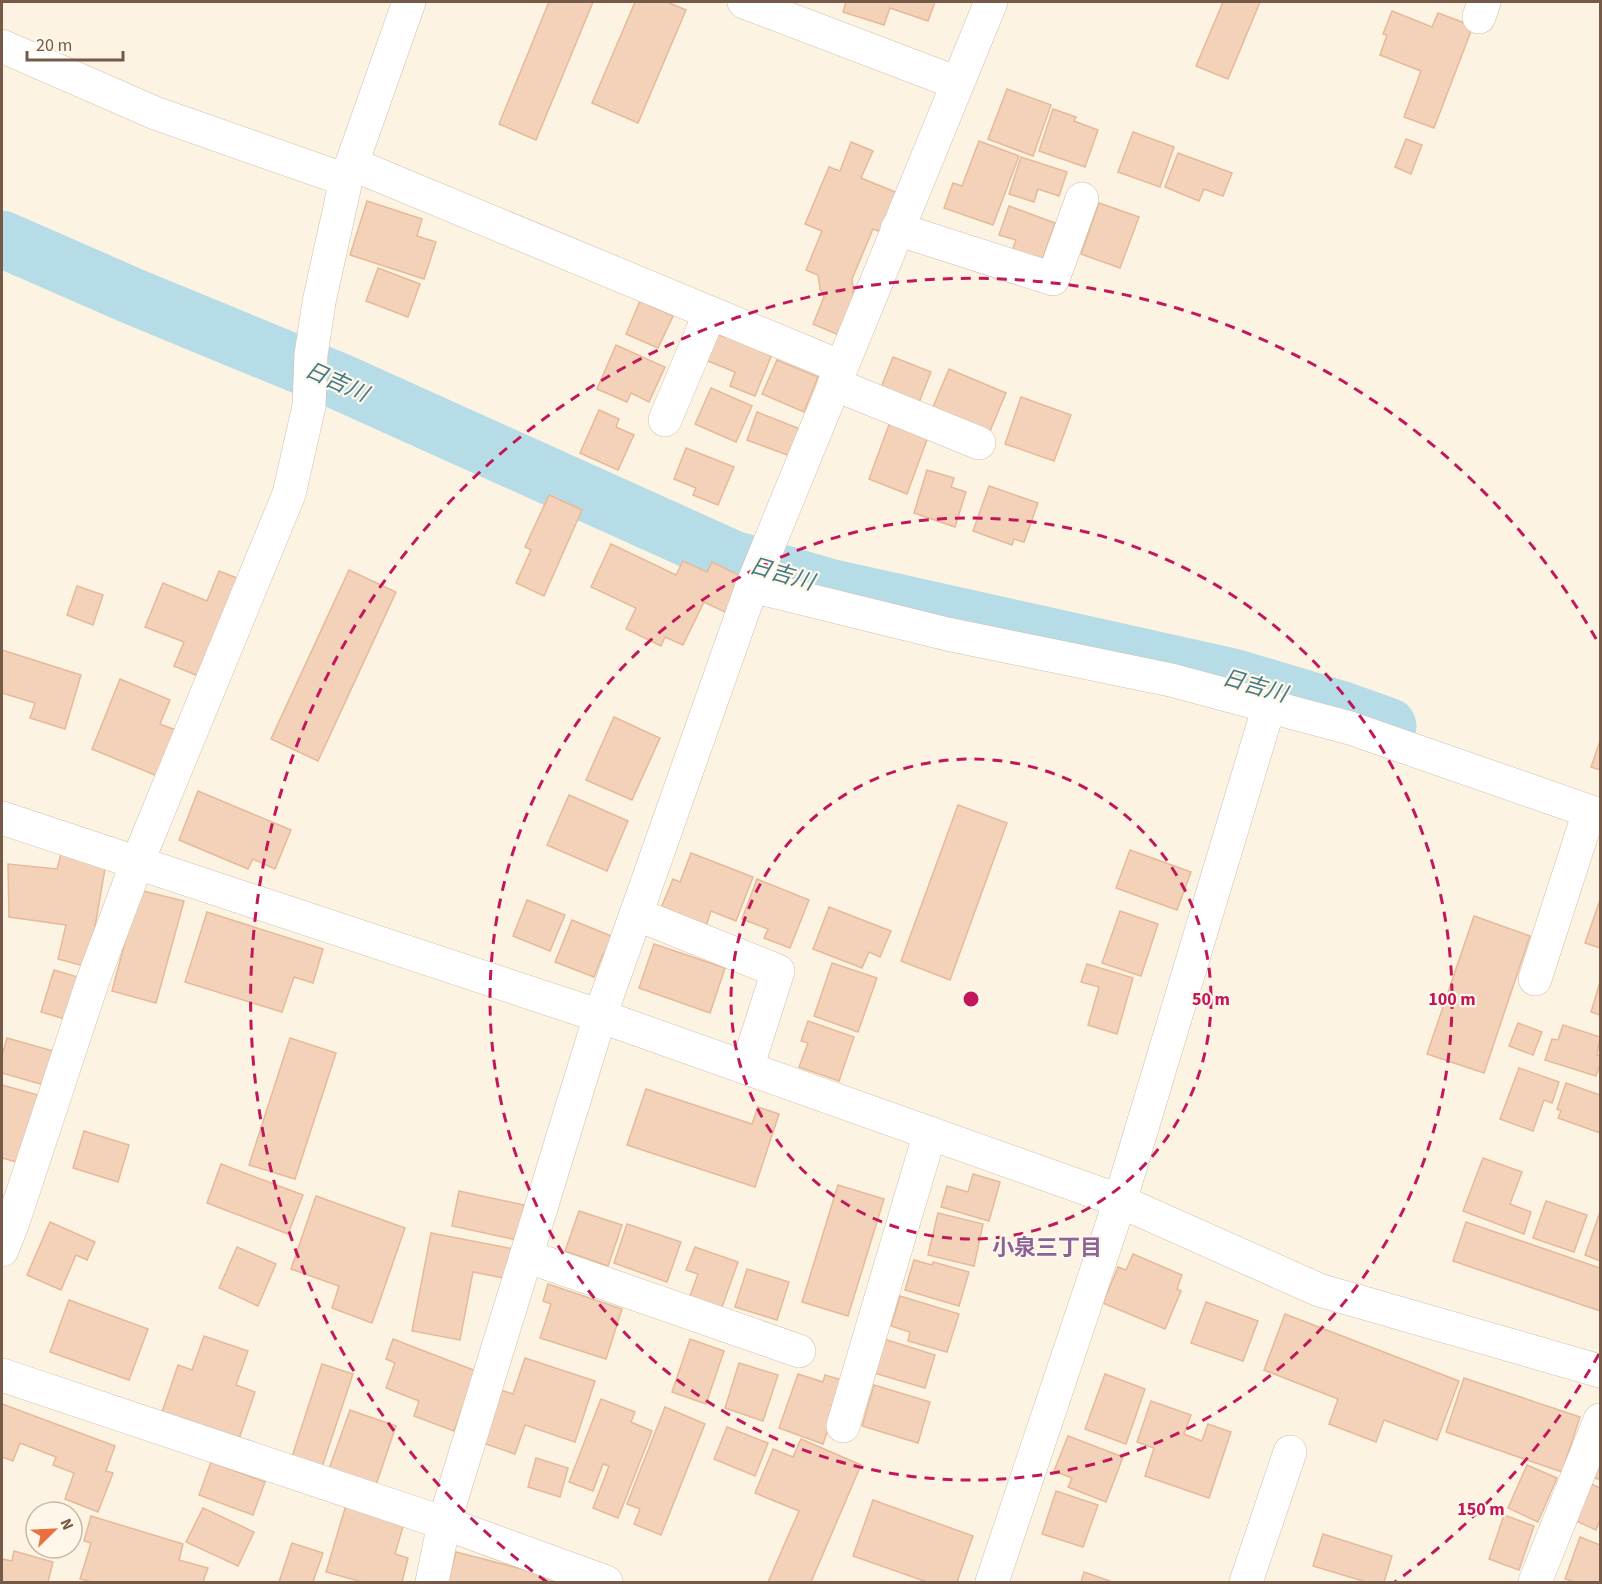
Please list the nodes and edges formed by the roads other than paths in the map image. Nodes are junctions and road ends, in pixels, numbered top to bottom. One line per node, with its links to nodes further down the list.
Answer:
1 (409, 2): 6 (street)
2 (744, 2): 5 (street)
3 (991, 2): 5 (street)
4 (2, 46): 6 (street)
5 (957, 83): 8 (street)
6 (349, 172): 9 (street); 17 (street)
7 (1082, 199): 8 (street)
8 (897, 229): 10 (street)
9 (710, 313): 10 (street); 11 (street)
10 (837, 376): 12 (street); 13 (street)
11 (665, 420)
12 (979, 443)
13 (752, 586): 14 (street); 18 (street)
14 (1269, 706): 15 (street); 24 (street)
15 (1595, 814): 19 (street)
16 (2, 818): 17 (street)
17 (137, 863): 20 (street); 23 (street)
18 (636, 914): 20 (street); 21 (street)
19 (1535, 979)
20 (600, 1016): 21 (street); 26 (street)
21 (747, 1068): 22 (street)
22 (930, 1133): 24 (street); 31 (street)
23 (14, 1176): 25 (street)
24 (1119, 1201): 28 (street); 36 (street)
25 (2, 1250)
26 (526, 1256): 27 (street); 33 (street)
27 (799, 1352)
28 (1600, 1371)
29 (2, 1375): 33 (street)
30 (1600, 1420): 38 (street)
31 (843, 1426)
32 (1290, 1452): 37 (street)
33 (444, 1523): 34 (street); 35 (street)
34 (432, 1582)
35 (606, 1582)
36 (992, 1582)
37 (1246, 1582)
38 (1535, 1582)

